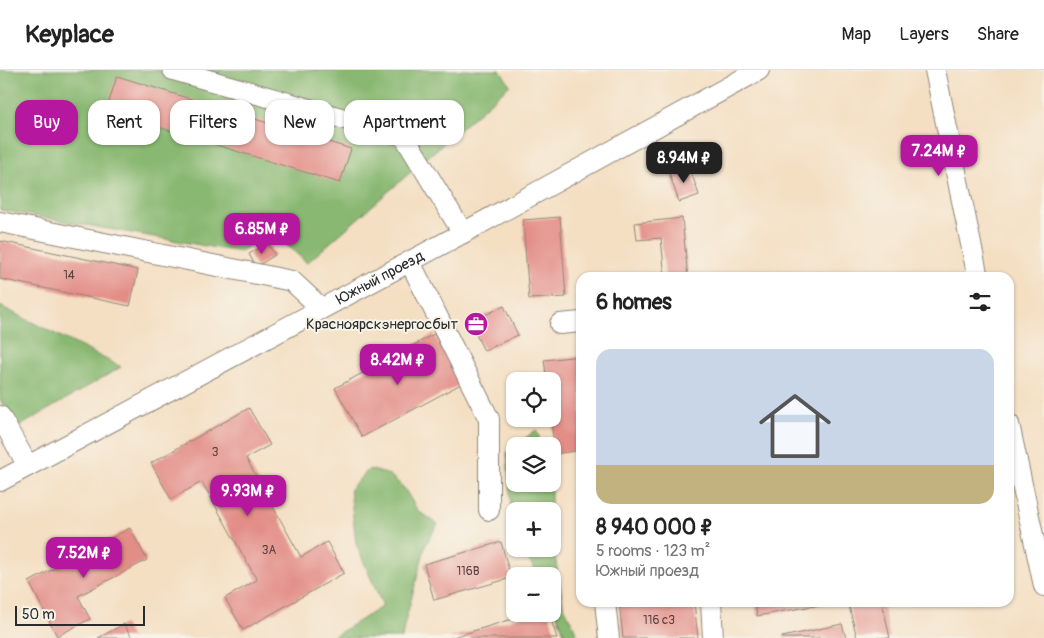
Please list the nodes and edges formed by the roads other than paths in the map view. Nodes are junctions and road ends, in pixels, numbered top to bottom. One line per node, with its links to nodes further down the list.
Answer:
1 (172, 70): 6 (street)
2 (758, 70): 4 (street, Южный проезд)
3 (935, 70): 8 (street)
4 (736, 76): 6 (street, Южный проезд)
5 (0, 222): 9 (street)
6 (463, 233): 7 (street, Южный проезд)
7 (410, 262): 9 (street, Южный проезд); 16 (street)
8 (977, 272)
9 (321, 308): 14 (street, Южный проезд)
10 (576, 322): 11 (street)
11 (560, 324)
12 (0, 416): 14 (street)
13 (1014, 447): 17 (street)
14 (28, 466): 15 (street, Южный проезд)
15 (0, 481)
16 (489, 510)
17 (1044, 586)
18 (605, 607): 20 (street)
19 (711, 607): 21 (street)
20 (609, 638)
21 (713, 638)

